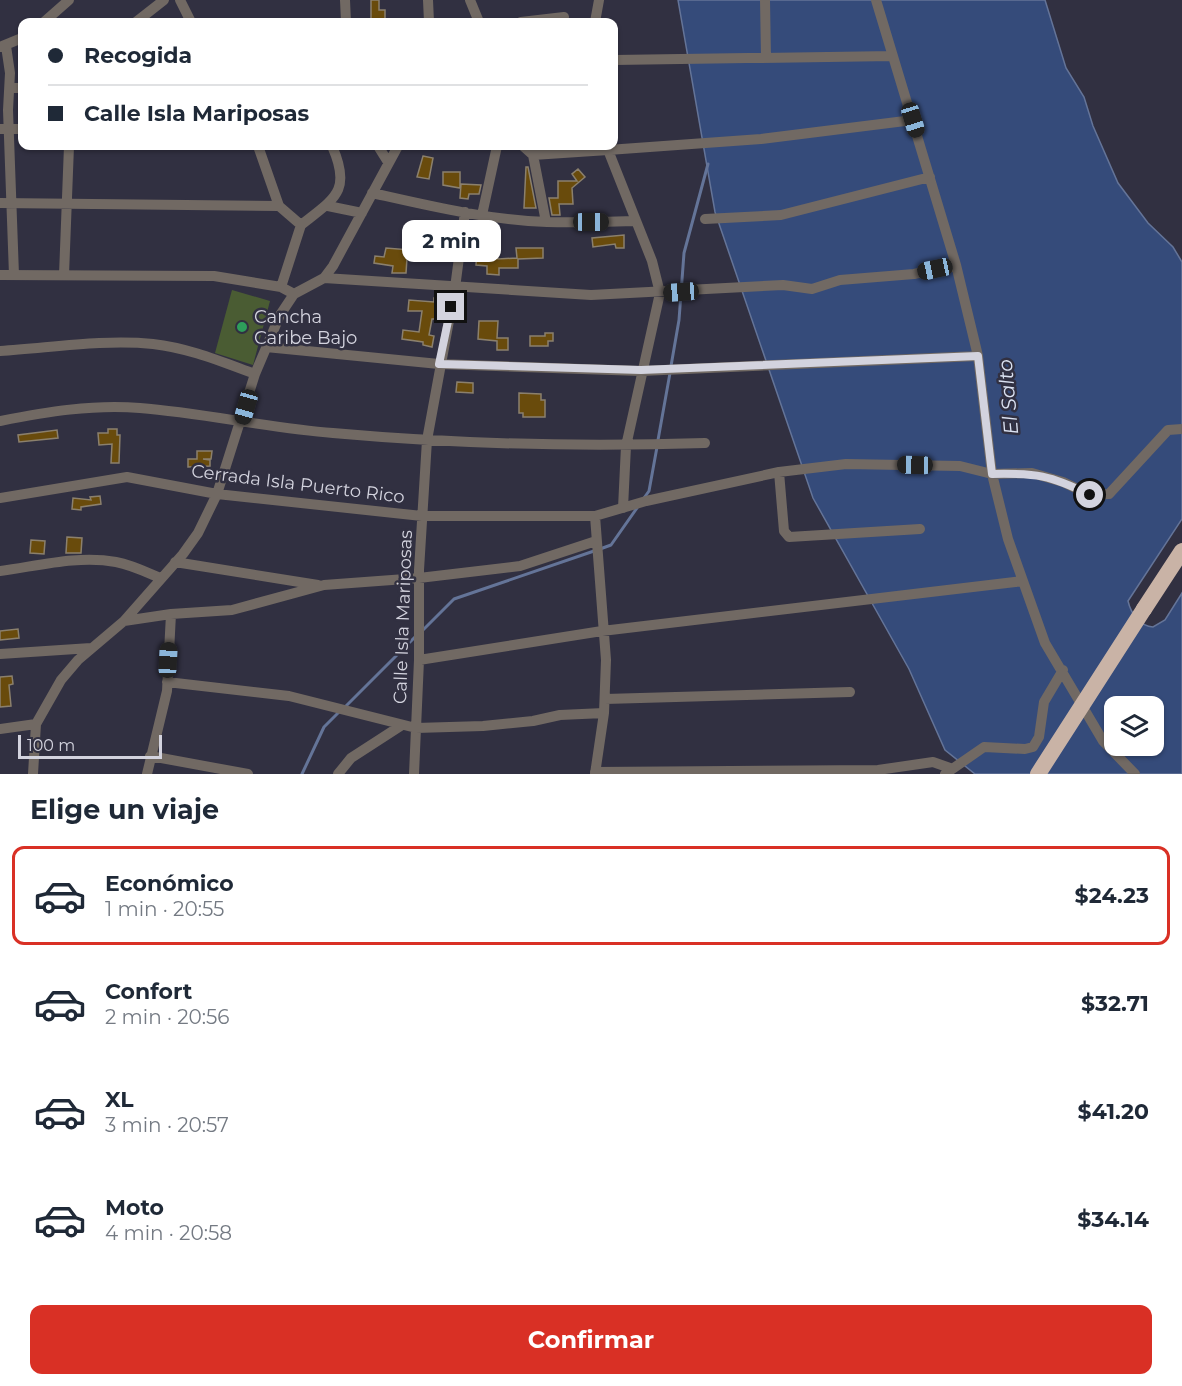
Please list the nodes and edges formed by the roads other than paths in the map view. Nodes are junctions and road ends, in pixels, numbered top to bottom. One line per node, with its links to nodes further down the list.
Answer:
1 (69, 0): 11 (street)
2 (164, 0): 12 (street)
3 (180, 0): 13 (street)
4 (345, 0): 14 (street)
5 (428, 0): 15 (street)
6 (470, 0): 16 (street)
7 (599, 0): 18 (street)
8 (765, 0): 22 (street)
9 (876, 0): 21 (street)
10 (564, 16): 17 (street)
11 (49, 18)
12 (141, 18)
13 (189, 18)
14 (345, 18)
15 (429, 18)
16 (477, 18)
17 (550, 18)
18 (596, 18)
19 (18, 40): 20 (street)
20 (3, 46): 24 (street)
21 (893, 57): 22 (street); 26 (street)
22 (766, 58): 23 (street)
23 (618, 60)
24 (10, 88): 25 (street); 27 (street)
25 (18, 88)
26 (913, 120): 28 (street); 40 (street)
27 (4, 129): 42 (street)
28 (618, 147)
29 (69, 150): 43 (street)
30 (259, 150): 44 (street)
31 (334, 150): 45 (street)
32 (380, 150): 39 (street)
33 (396, 150): 39 (street)
34 (496, 150): 48 (street)
35 (527, 150): 38 (street)
36 (587, 150): 38 (street)
37 (609, 150): 50 (street)
38 (533, 155): 51 (street)
39 (388, 162): 41 (street)
40 (930, 177): 49 (street); 53 (street)
41 (372, 193): 46 (street); 47 (street)
42 (6, 203): 43 (street); 55 (street)
43 (67, 203): 44 (street); 56 (street)
44 (279, 206): 52 (street)
45 (328, 206): 47 (street); 52 (street)
46 (465, 212): 48 (street); 59 (street, Calle Isla Mariposas)
47 (362, 213): 57 (street)
48 (483, 215): 51 (street)
49 (705, 219)
50 (635, 221): 51 (street); 60 (street)
51 (546, 222)
52 (301, 225): 58 (street)
53 (956, 265): 60 (street); 64 (street)
54 (0, 275): 55 (street)
55 (14, 275): 56 (street)
56 (64, 275): 58 (street)
57 (324, 278): 59 (street); 61 (street)
58 (281, 287): 61 (street)
59 (455, 288): 60 (street); 65 (street, Calle Isla Mariposas)
60 (660, 293): 66 (street)
61 (294, 294): 62 (street)
62 (266, 347): 65 (street); 67 (street)
63 (0, 351): 67 (street)
64 (978, 356): 66 (street); 75 (street)
65 (439, 364): 66 (street); 71 (street, Calle Isla Mariposas)
66 (641, 370): 73 (street)
67 (255, 374): 69 (street)
68 (0, 421): 69 (street)
69 (241, 423): 71 (street); 76 (street)
70 (1182, 429): 75 (street, Cerrada Isla Puerto Rico)
71 (427, 440): 73 (street); 79 (street, Calle Isla Mariposas)
72 (705, 443): 73 (street)
73 (626, 446): 78 (street)
74 (779, 472): 75 (street, Cerrada Isla Puerto Rico); 78 (street, Cerrada Isla Puerto Rico); 81 (street)
75 (992, 474): 88 (street)
76 (218, 494): 77 (street, Cerrada Isla Puerto Rico); 79 (street, Cerrada Isla Puerto Rico); 84 (street)
77 (0, 498)
78 (623, 508): 80 (street, Cerrada Isla Puerto Rico)
79 (422, 516): 80 (street, Cerrada Isla Puerto Rico); 87 (street, Calle Isla Mariposas)
80 (596, 516): 82 (street)
81 (920, 529)
82 (596, 541): 87 (street); 92 (street)
83 (1182, 551): 113 (highway, bridge)
84 (175, 562): 86 (street); 89 (street)
85 (0, 571): 86 (street)
86 (160, 578): 91 (street)
87 (419, 578): 89 (street); 95 (street, Calle Isla Mariposas)
88 (1023, 581): 92 (street); 96 (street)
89 (324, 585): 90 (street)
90 (171, 614): 91 (street); 97 (street)
91 (124, 621): 93 (street)
92 (602, 632): 95 (street); 99 (street)
93 (92, 648): 94 (street); 101 (street)
94 (0, 654)
95 (419, 660): 103 (street, Calle Isla Mariposas)
96 (1063, 670): 106 (street); 114 (street)
97 (167, 682): 102 (street); 105 (street)
98 (850, 692): 99 (street)
99 (605, 699): 100 (street)
100 (604, 713): 103 (street); 107 (street)
101 (36, 724): 104 (street); 108 (street)
102 (402, 724): 103 (street); 111 (street)
103 (416, 728): 112 (street, Calle Isla Mariposas)
104 (0, 729)
105 (150, 756): 109 (street); 110 (street)
106 (948, 771): 107 (street)
107 (595, 773)
108 (33, 774)
109 (147, 774)
110 (248, 774)
111 (338, 774)
112 (414, 774)
113 (1038, 774)
114 (1135, 774)

